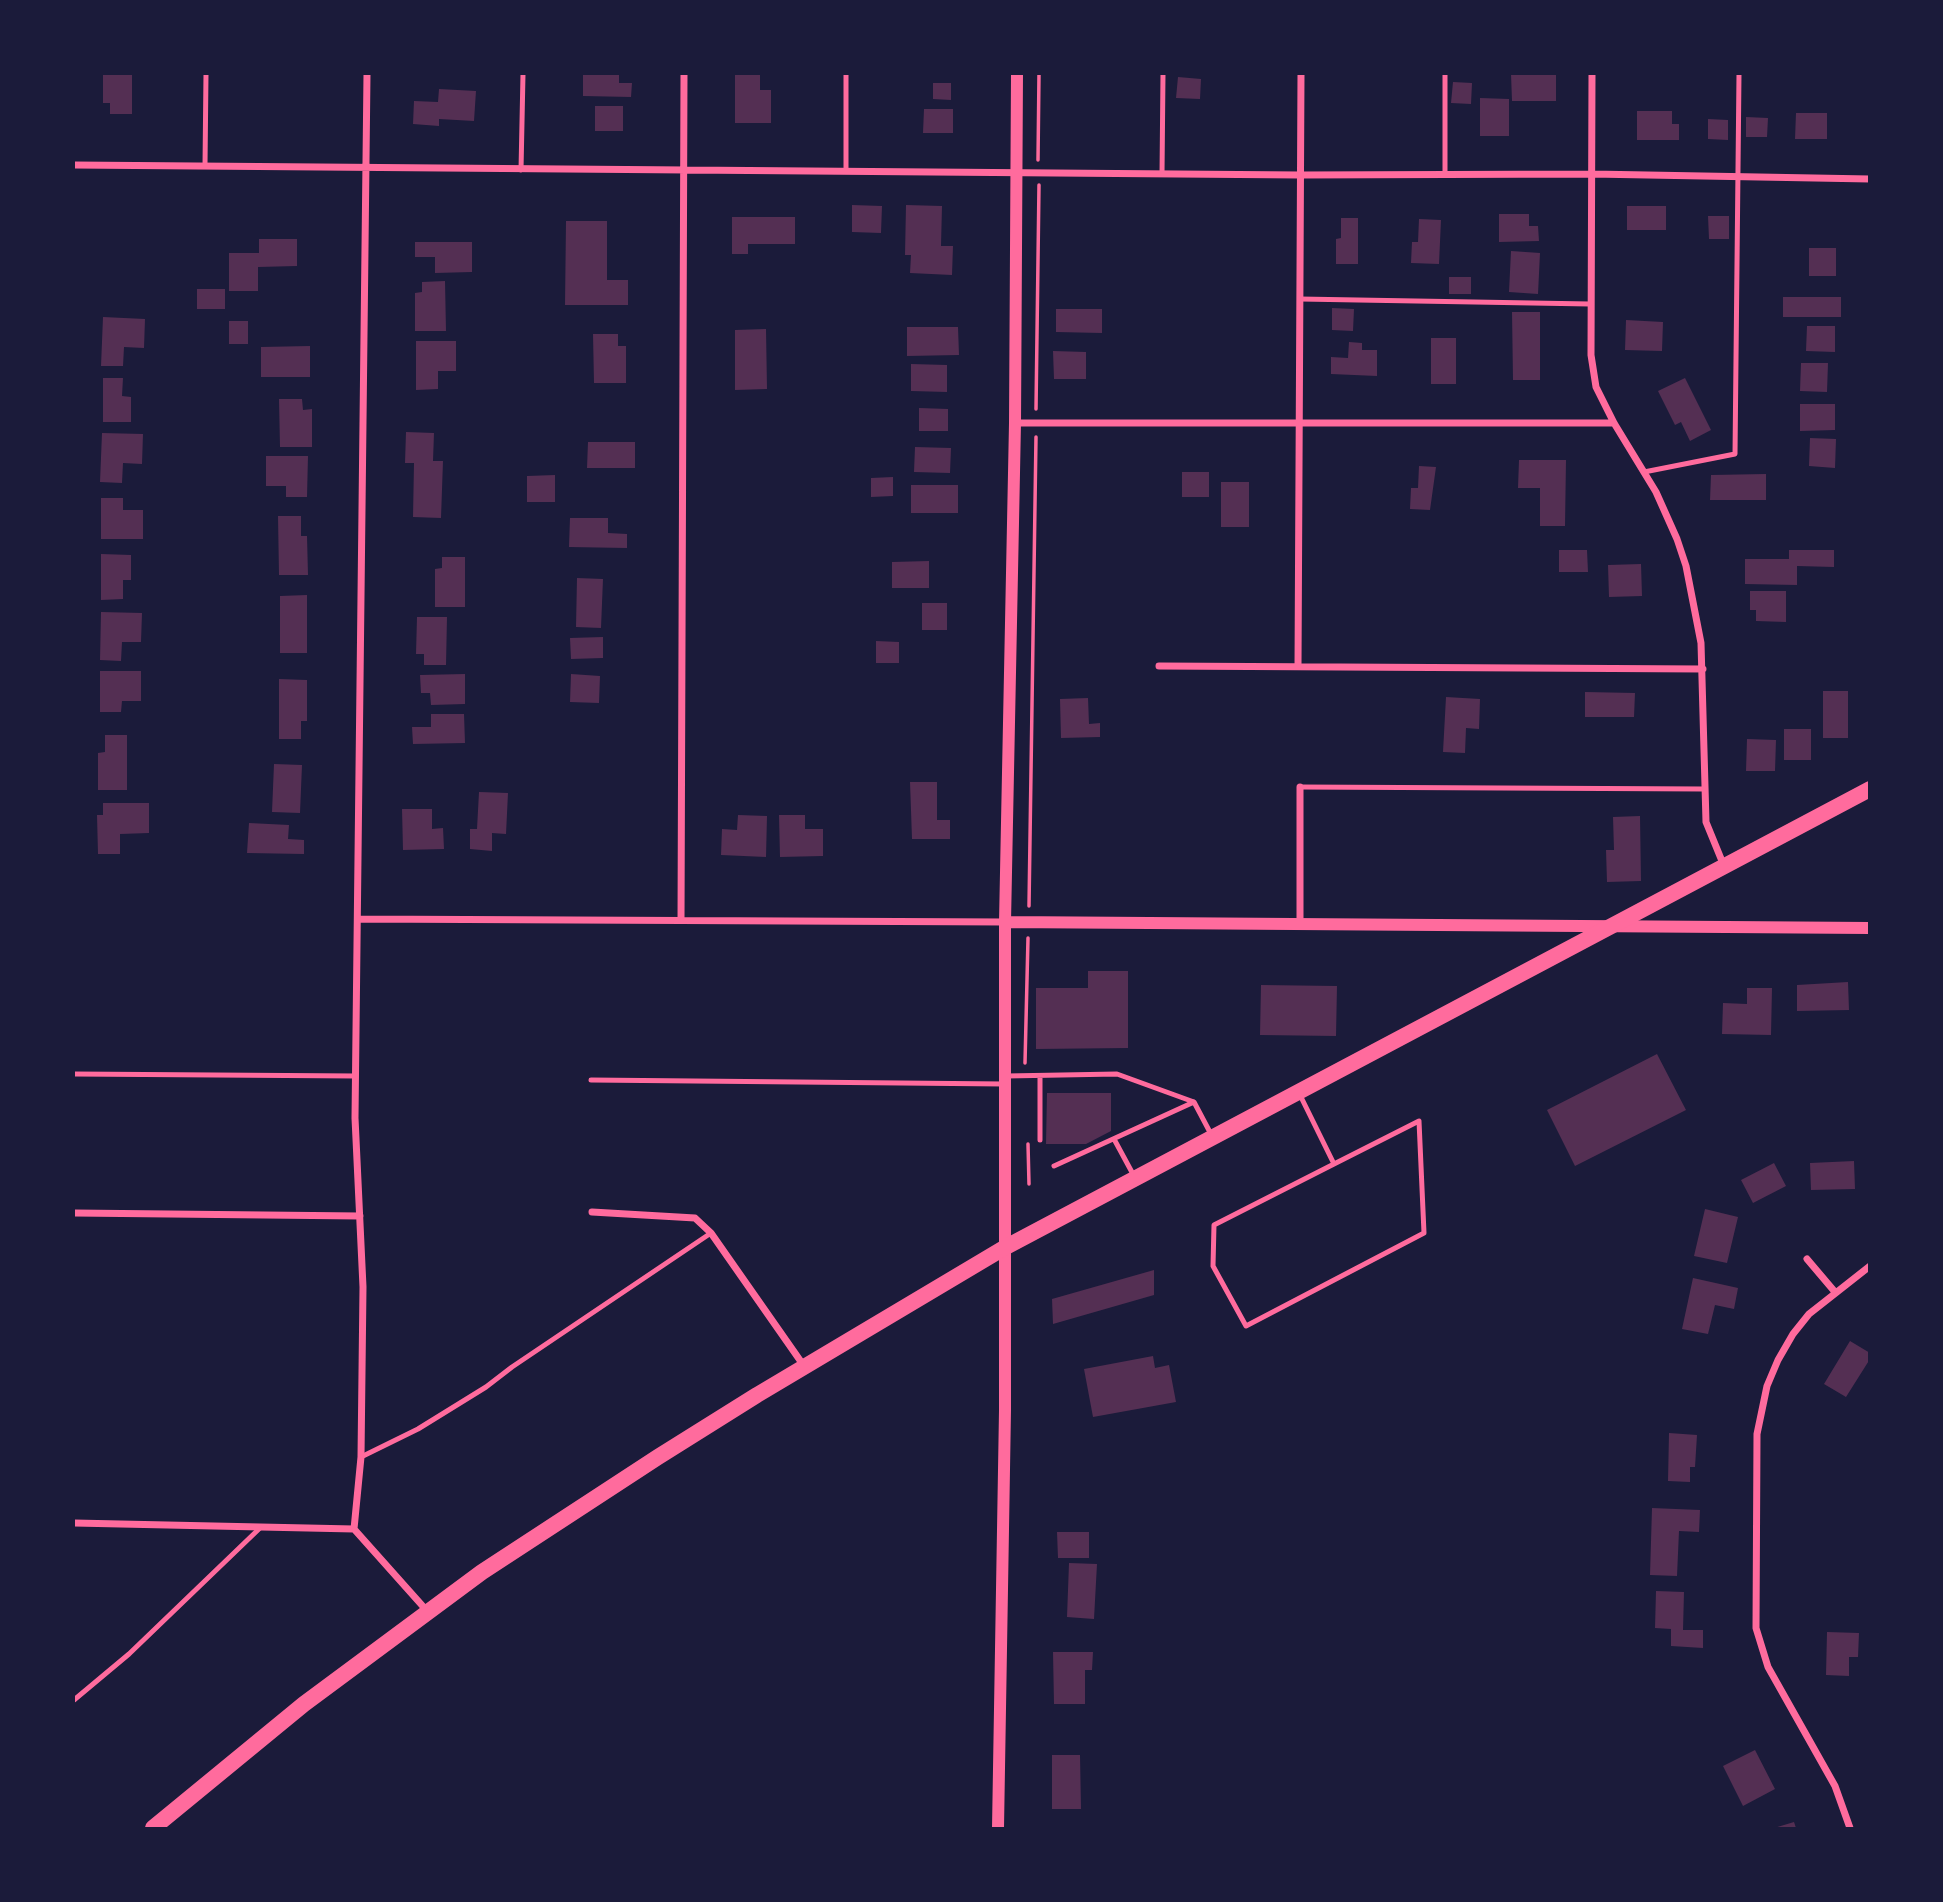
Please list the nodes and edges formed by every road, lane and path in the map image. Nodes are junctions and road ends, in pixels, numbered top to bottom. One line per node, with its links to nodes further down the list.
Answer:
1 (206, 74): 15 (lane)
2 (366, 74): 16 (street)
3 (523, 74): 17 (lane)
4 (684, 74): 18 (street)
5 (846, 74): 19 (lane)
6 (1017, 74): 20 (street)
7 (1039, 74): 13 (path)
8 (1163, 74): 21 (lane)
9 (1301, 74): 24 (street)
10 (1445, 74): 22 (lane)
11 (1592, 74): 23 (street)
12 (1739, 74): 25 (lane)
13 (1038, 151)
14 (74, 165): 15 (street)
15 (205, 165): 16 (street)
16 (366, 167): 17 (street); 43 (street)
17 (521, 170): 18 (street)
18 (684, 170): 19 (street); 44 (street)
19 (846, 170): 20 (street)
20 (1017, 173): 21 (street); 30 (street)
21 (1162, 174): 24 (street)
22 (1445, 174): 23 (street); 24 (street)
23 (1592, 174): 25 (street); 29 (street)
24 (1300, 175): 28 (street)
25 (1738, 177): 26 (street); 34 (lane)
26 (1870, 178)
27 (1039, 193): 31 (path)
28 (1300, 299): 29 (lane); 32 (street)
29 (1590, 304): 33 (street)
30 (1015, 423): 31 (street); 45 (street)
31 (1036, 423): 32 (street); 42 (path)
32 (1299, 424): 33 (street); 36 (street)
33 (1614, 424): 34 (street)
34 (1644, 472): 37 (street)
35 (1159, 666): 36 (street)
36 (1298, 666): 37 (street)
37 (1703, 669): 39 (street)
38 (1300, 787): 39 (lane); 46 (street)
39 (1704, 789): 41 (street)
40 (1870, 789): 41 (main road)
41 (1724, 866): 47 (main road)
42 (1030, 888)
43 (358, 919): 44 (street); 50 (street)
44 (681, 920): 45 (street)
45 (1005, 922): 46 (street); 53 (street)
46 (1300, 923): 47 (street)
47 (1611, 925): 48 (street); 54 (main road)
48 (1870, 928)
49 (74, 1074): 50 (lane)
50 (356, 1076): 64 (street)
51 (1040, 1076): 53 (lane); 55 (lane); 58 (lane)
52 (591, 1080): 53 (lane)
53 (1006, 1080): 66 (street)
54 (1299, 1092): 56 (main road); 59 (lane)
55 (1194, 1102): 56 (lane); 57 (lane)
56 (1213, 1137): 61 (main road)
57 (1114, 1139): 60 (lane); 61 (lane)
58 (1040, 1140)
59 (1334, 1164): 59 (lane)
60 (1054, 1166)
61 (1135, 1178): 66 (main road)
62 (592, 1212): 65 (street)
63 (74, 1213): 64 (street)
64 (360, 1216): 71 (street)
65 (712, 1233): 70 (street); 71 (lane)
66 (1004, 1248): 70 (main road); 78 (street)
67 (1807, 1259): 69 (street)
68 (1870, 1266): 69 (street)
69 (1835, 1292): 79 (street)
70 (804, 1367): 75 (main road)
71 (361, 1457): 74 (street)
72 (74, 1523): 73 (street)
73 (261, 1527): 74 (street); 76 (lane)
74 (354, 1528): 75 (street)
75 (428, 1612): 77 (main road)
76 (74, 1700)
77 (153, 1829)
78 (998, 1829)
79 (1850, 1829)

